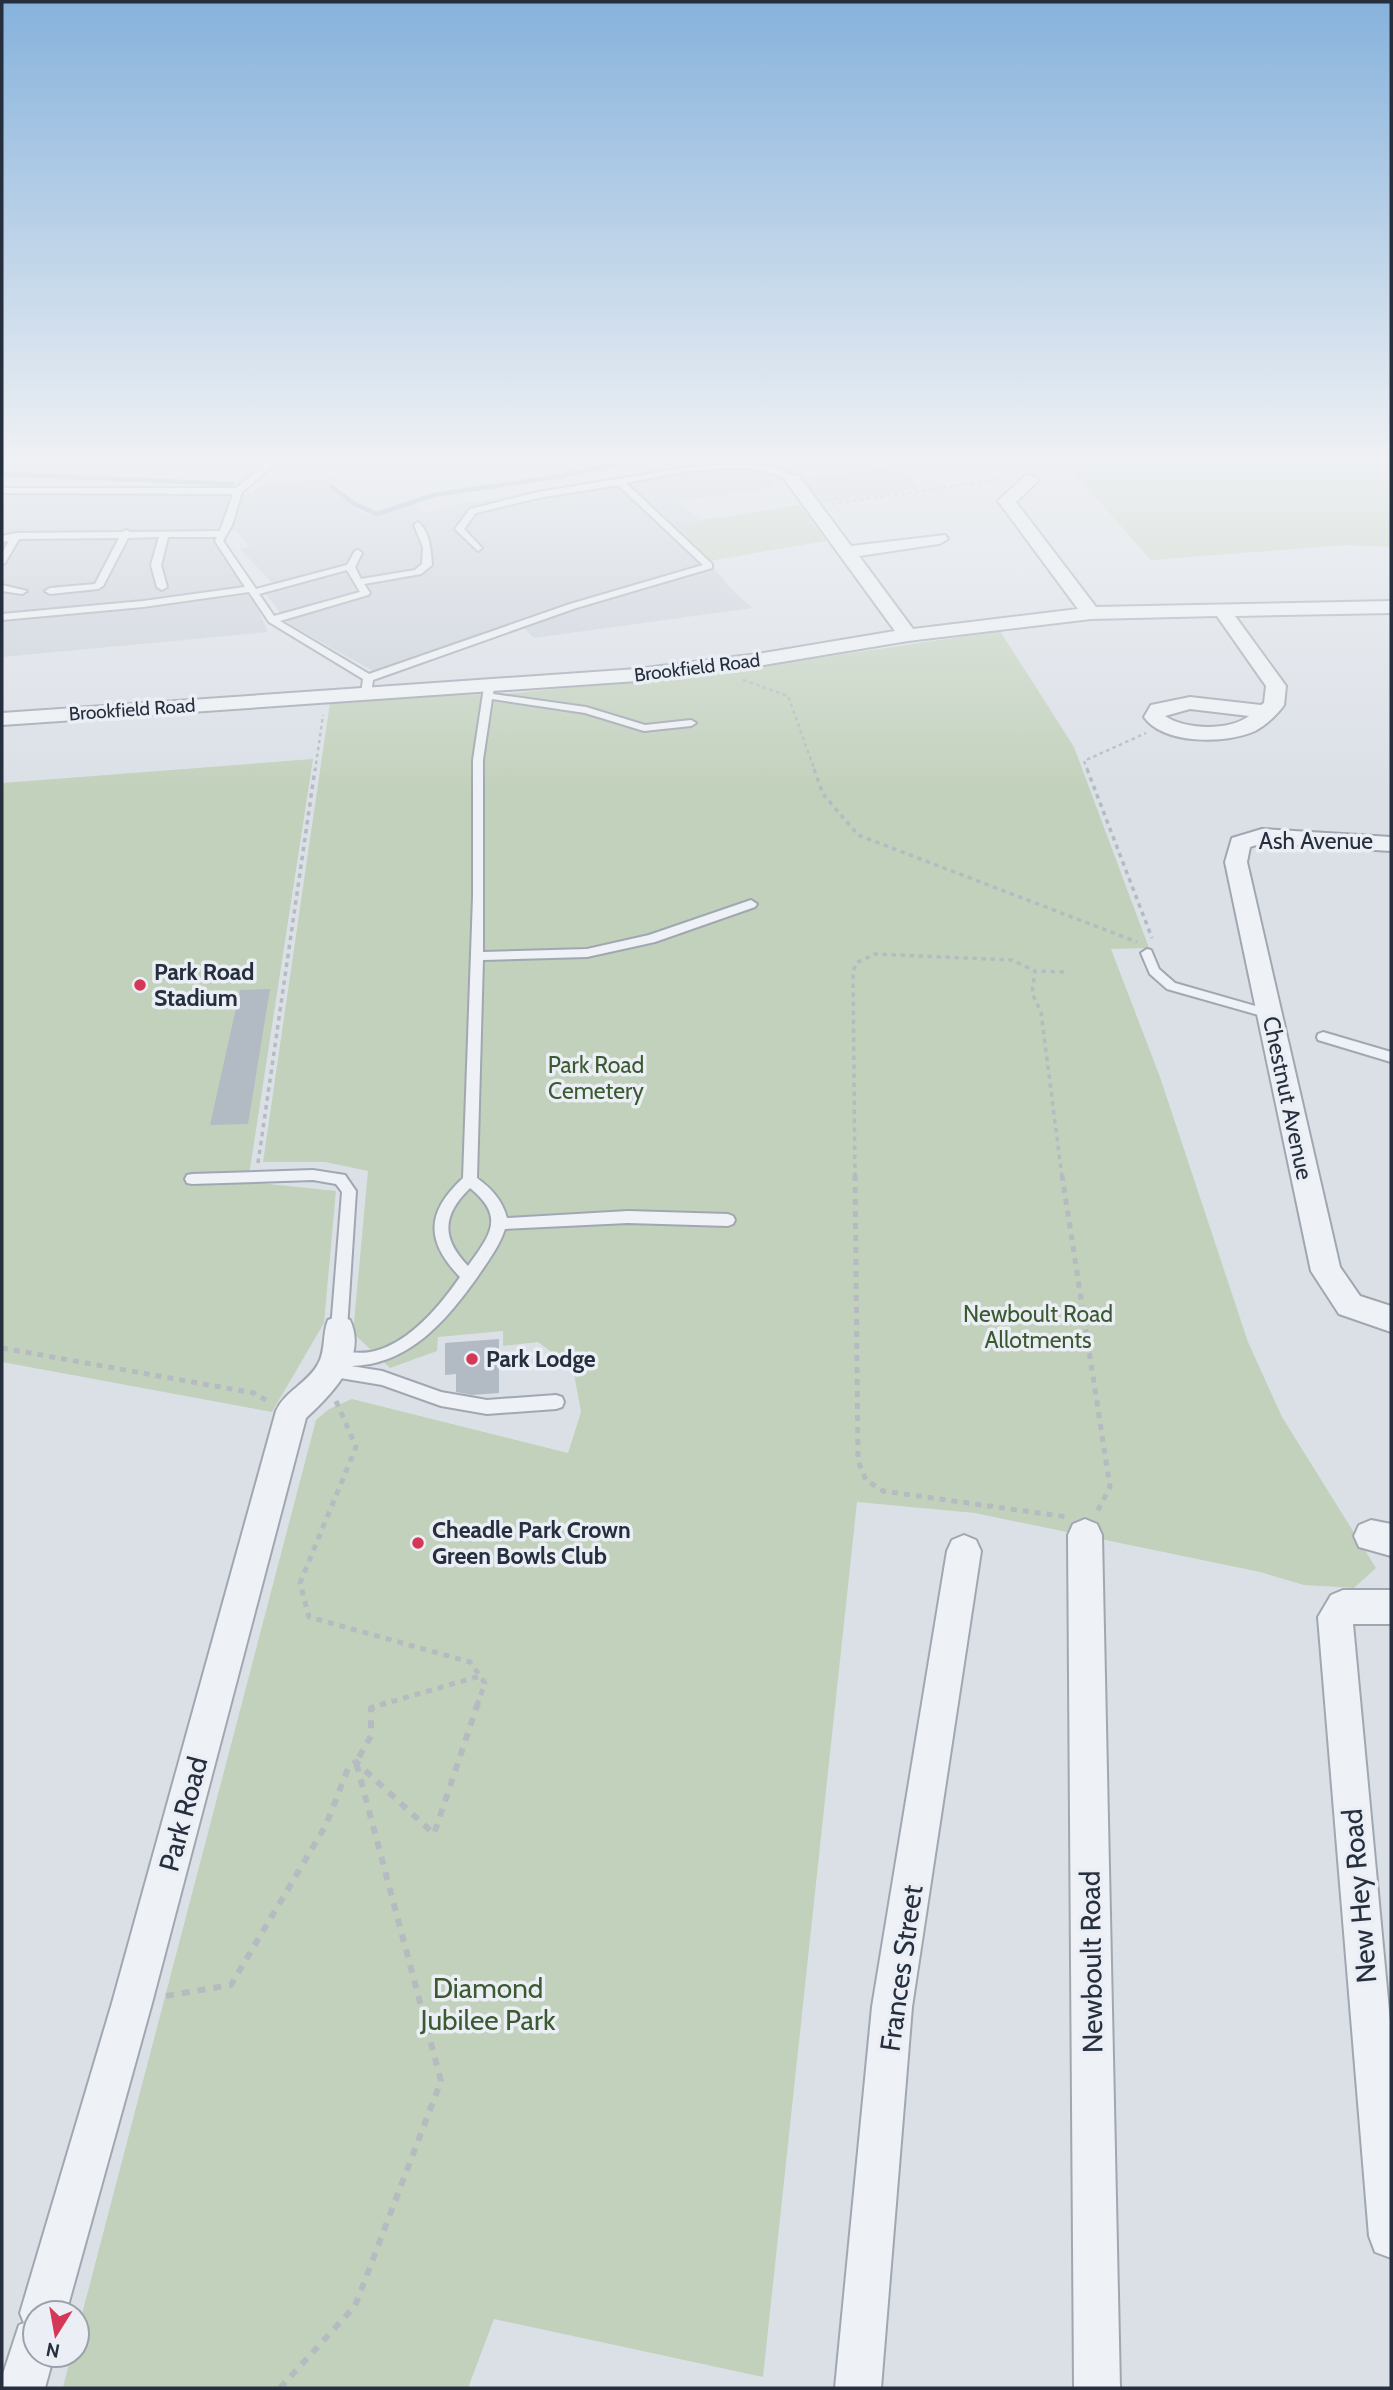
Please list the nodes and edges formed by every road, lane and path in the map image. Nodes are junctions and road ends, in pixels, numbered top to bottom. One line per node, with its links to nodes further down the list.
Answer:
1 (350, 567): 10 (lane)
2 (108, 568): 14 (lane)
3 (157, 568): 11 (lane)
4 (237, 568): 15 (lane)
5 (348, 568): 15 (lane)
6 (424, 568): 10 (lane)
7 (704, 568): 23 (lane)
8 (859, 568): 21 (street)
9 (1057, 568): 18 (street)
10 (359, 582): 20 (lane)
11 (162, 587)
12 (2, 588): 13 (lane)
13 (22, 591)
14 (50, 591)
15 (252, 591): 19 (lane); 20 (lane)
16 (1391, 607): 17 (street, Brookfield Road)
17 (1221, 609): 18 (street, Brookfield Road); 28 (street)
18 (1091, 613): 21 (street, Brookfield Road)
19 (2, 617)
20 (272, 620): 23 (lane)
21 (908, 635): 22 (street, Brookfield Road)
22 (725, 664): 24 (street, Brookfield Road); 28 (path)
23 (367, 686): 24 (street, Brookfield Road); 25 (street, Brookfield Road)
24 (489, 691): 27 (lane); 33 (lane)
25 (326, 696): 26 (street, Brookfield Road); 39 (path)
26 (2, 719)
27 (691, 723)
28 (1162, 725)
29 (1240, 843): 30 (street, Ash Avenue); 36 (street, Chestnut Avenue)
30 (1391, 844)
31 (751, 904): 33 (lane)
32 (1147, 953): 36 (lane)
33 (478, 956): 41 (lane)
34 (1035, 971): 35 (path); 51 (path); 51 (path)
35 (1066, 972)
36 (1269, 1014): 45 (street, Chestnut Avenue)
37 (1323, 1037): 38 (lane)
38 (1391, 1058)
39 (256, 1178): 40 (lane); 46 (lane)
40 (192, 1179)
41 (470, 1180): 43 (lane); 44 (lane)
42 (728, 1220): 43 (lane)
43 (500, 1224): 44 (lane)
44 (470, 1277): 48 (lane)
45 (1391, 1319)
46 (339, 1329): 48 (street)
47 (2, 1348): 50 (path)
48 (333, 1370): 49 (lane); 50 (street); 54 (path)
49 (556, 1402)
50 (292, 1411): 56 (street, Park Road)
51 (1089, 1528): 63 (street, Newboult Road)
52 (964, 1551): 62 (street, Frances Street)
53 (1391, 1607): 57 (street, New Hey Road)
54 (480, 1676): 55 (path); 55 (path)
55 (356, 1762): 56 (path); 61 (path)
56 (132, 2003): 58 (street, Park Road)
57 (1391, 2236)
58 (47, 2299)
59 (27, 2369): 60 (street)
60 (22, 2388)
61 (280, 2388)
62 (858, 2388)
63 (1097, 2388)

